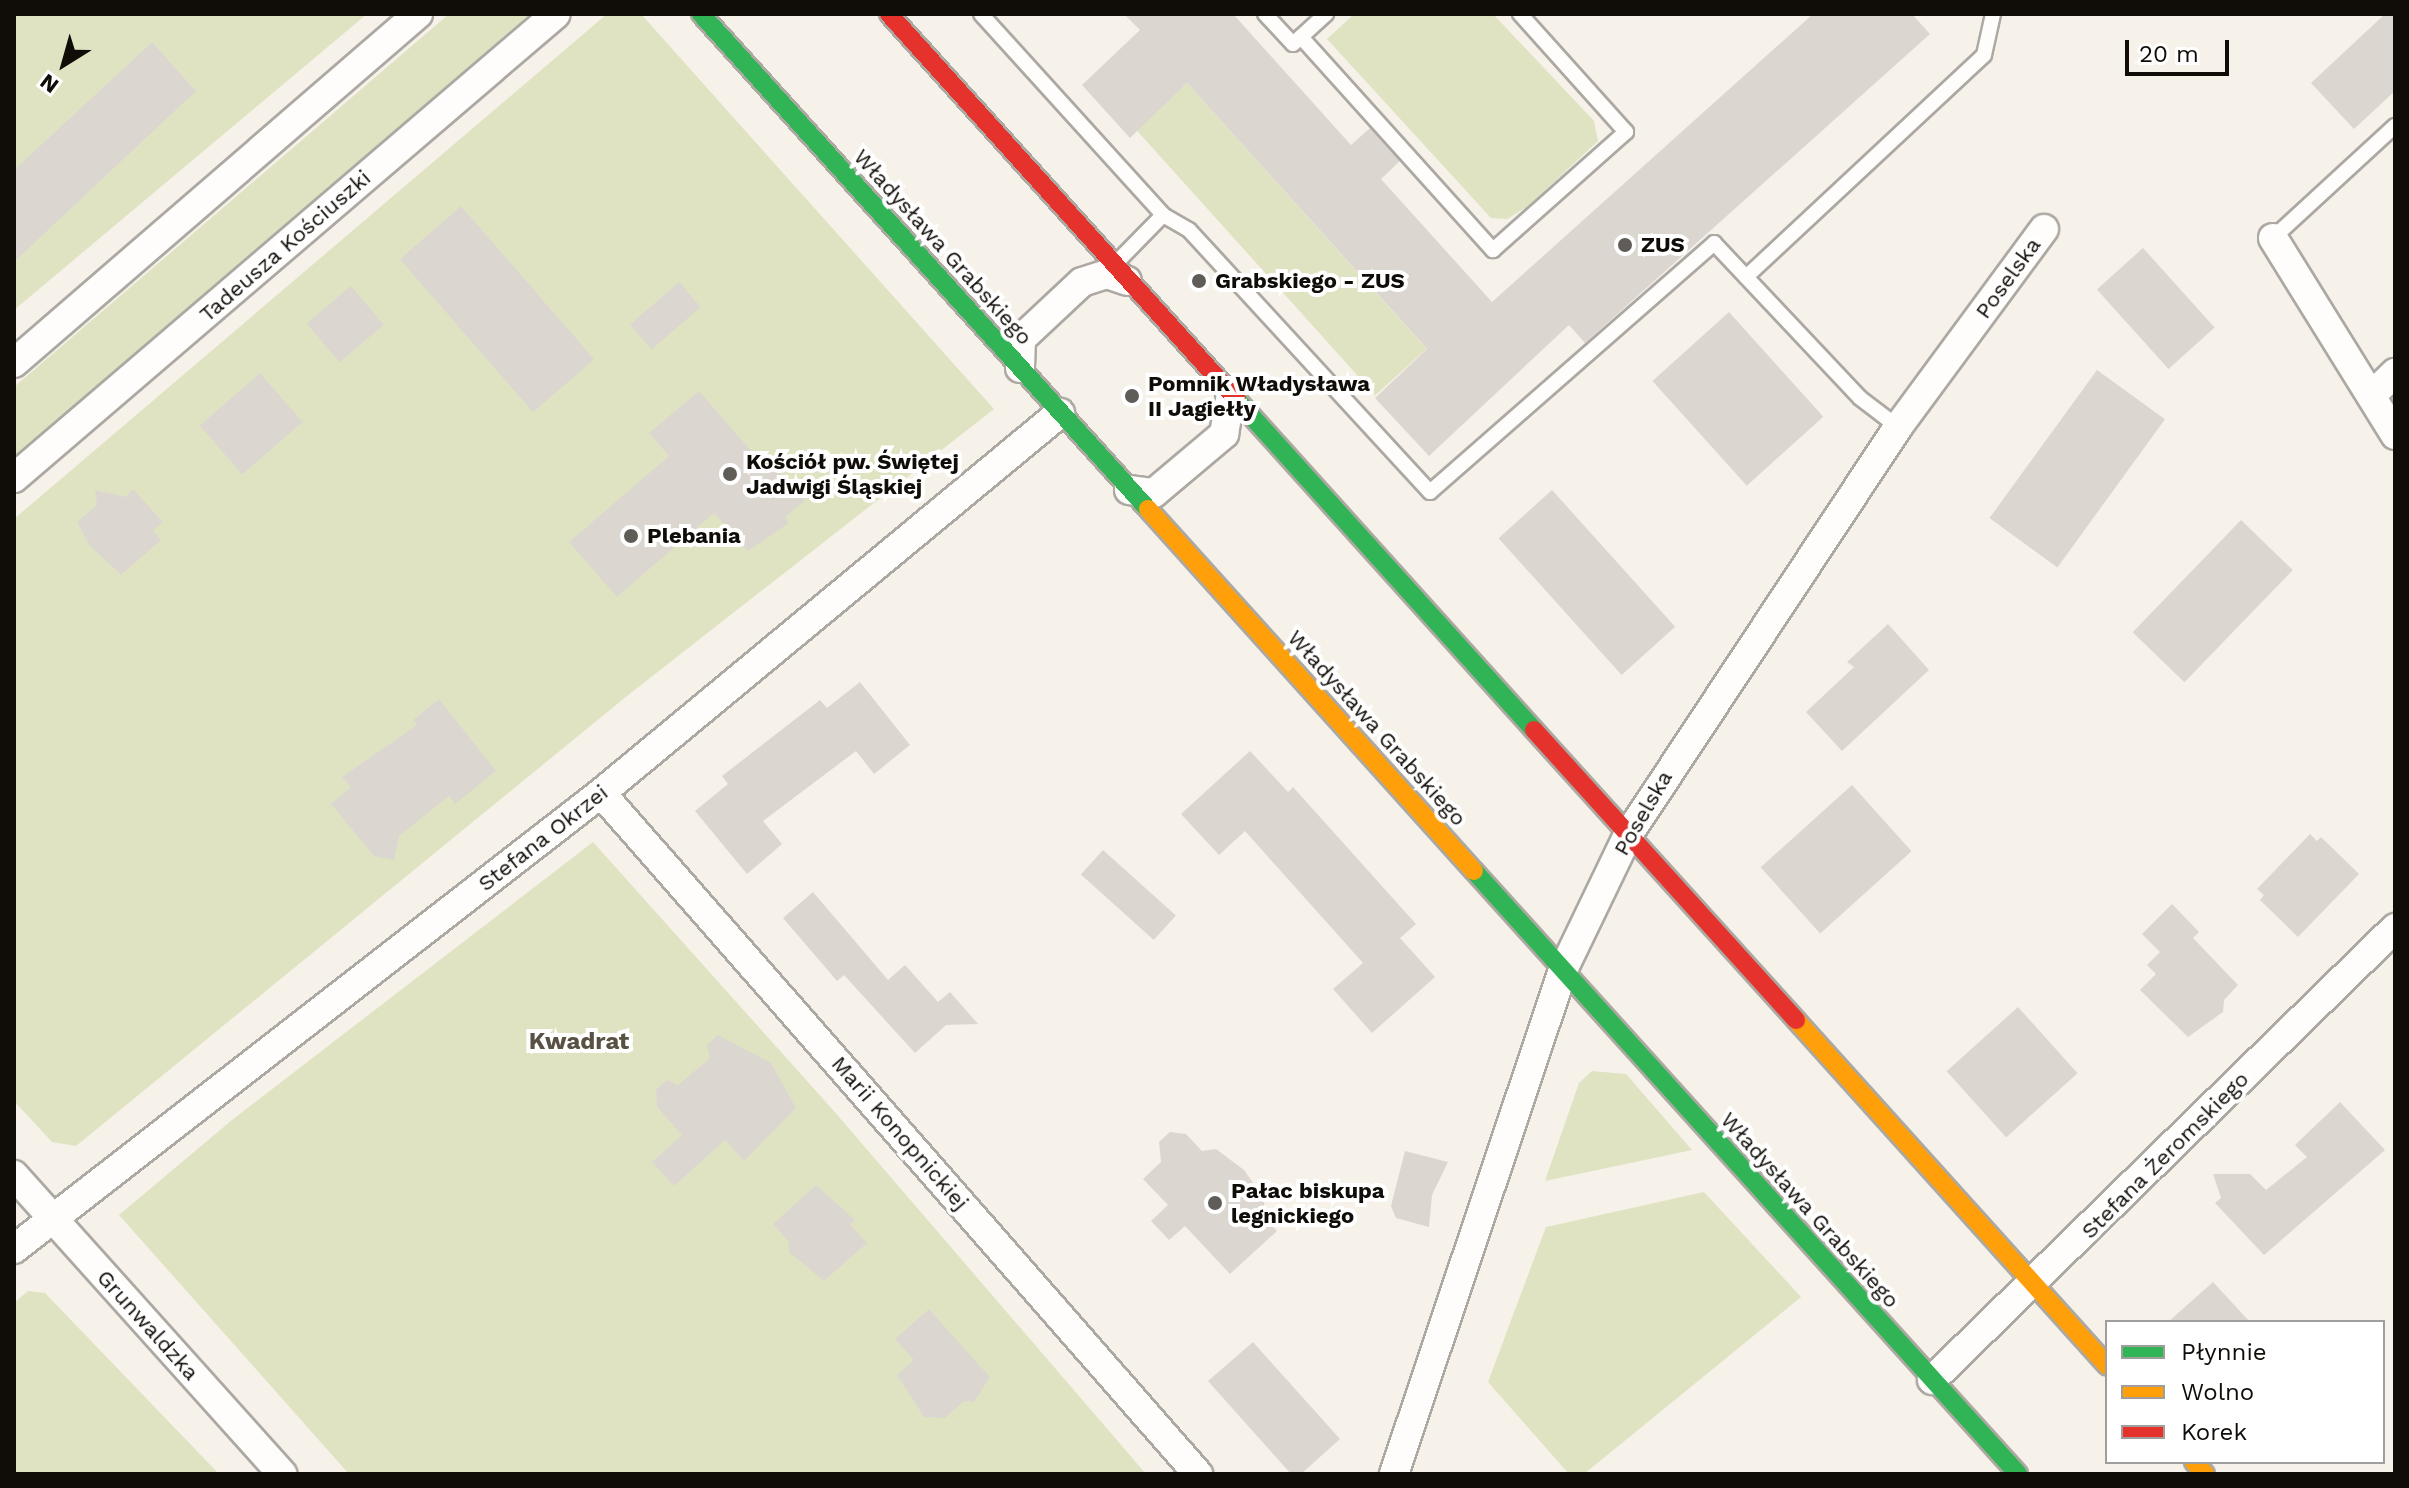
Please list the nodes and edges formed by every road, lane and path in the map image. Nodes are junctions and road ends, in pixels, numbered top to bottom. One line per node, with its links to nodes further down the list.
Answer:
1 (418, 14): 17 (street)
2 (556, 14): 25 (street, Tadeusza Kościuszki)
3 (701, 14): 18 (street, Władysława Grabskiego)
4 (889, 14): 15 (street)
5 (981, 14): 12 (lane)
6 (1265, 14): 10 (lane)
7 (1326, 14): 10 (lane)
8 (1520, 14): 10 (lane)
9 (1993, 14): 16 (lane)
10 (1301, 37)
11 (2395, 126): 14 (lane)
12 (1163, 215): 15 (lane); 16 (lane)
13 (2044, 229): 23 (street, Poselska)
14 (2273, 238): 20 (street)
15 (1120, 274): 18 (street); 21 (street)
16 (1746, 277): 23 (lane)
17 (14, 363)
18 (1020, 368): 22 (street, Władysława Grabskiego)
19 (2395, 373): 20 (street)
20 (2372, 395): 24 (street)
21 (1231, 396): 26 (street); 28 (street)
22 (1060, 413): 26 (street, Władysława Grabskiego); 27 (street, Stefana Okrzei)
23 (1898, 427): 28 (street, Poselska)
24 (2395, 435)
25 (14, 478)
26 (1129, 490): 30 (street, Władysława Grabskiego)
27 (601, 793): 32 (street, Stefana Okrzei); 38 (street, Marii Konopnickiej)
28 (1628, 835): 30 (street, Poselska); 34 (street)
29 (2395, 928): 34 (street, Stefana Żeromskiego)
30 (1563, 970): 36 (street, Władysława Grabskiego); 39 (street, Poselska)
31 (14, 1175): 32 (street, Grunwaldzka)
32 (52, 1217): 33 (street, Stefana Okrzei); 37 (street, Grunwaldzka)
33 (14, 1249)
34 (2033, 1284): 35 (street); 36 (street, Stefana Żeromskiego)
35 (2105, 1364)
36 (1932, 1380): 40 (street, Władysława Grabskiego)
37 (282, 1474)
38 (1198, 1474)
39 (1394, 1474)
40 (2018, 1474)

